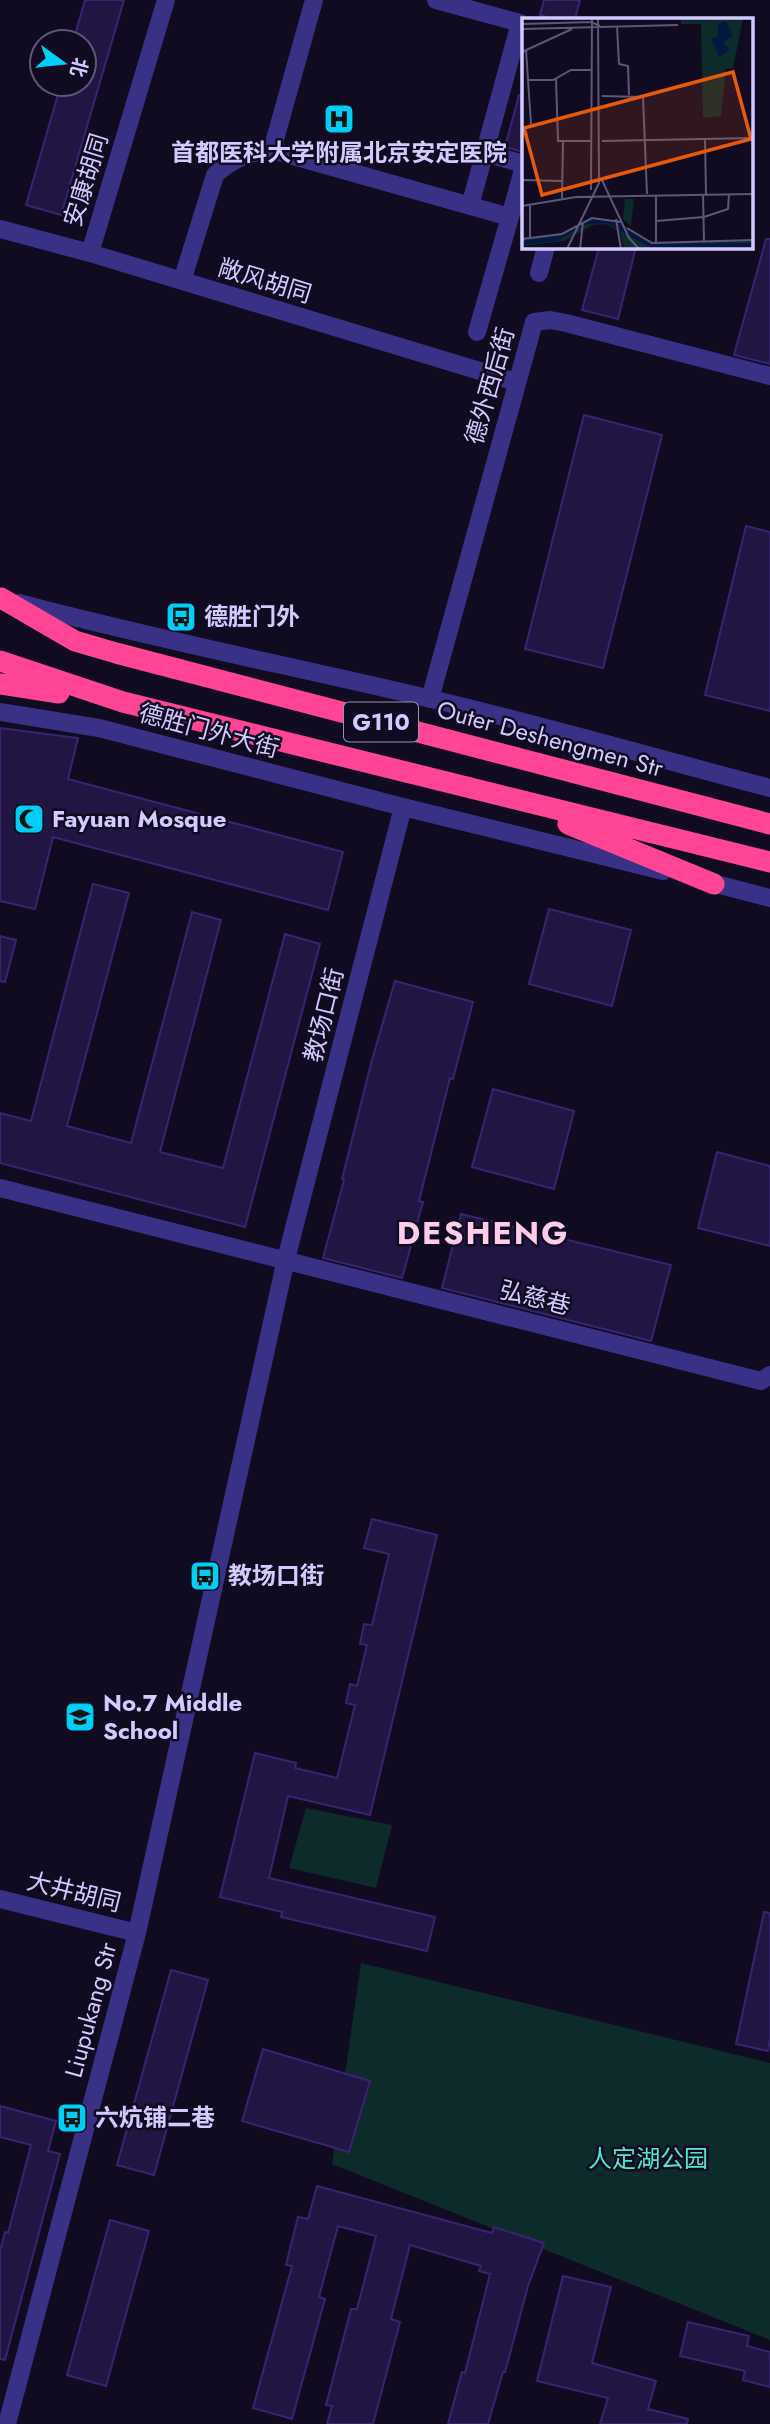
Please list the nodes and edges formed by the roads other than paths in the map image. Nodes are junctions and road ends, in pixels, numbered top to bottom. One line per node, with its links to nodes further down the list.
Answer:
1 (166, 0): 12 (street, 安康胡同)
2 (314, 0): 4 (street)
3 (436, 0): 5 (street)
4 (272, 150): 8 (street); 14 (street)
5 (485, 153): 6 (street); 8 (street)
6 (522, 164)
7 (520, 192): 9 (street)
8 (470, 206): 9 (street)
9 (510, 217): 15 (street)
10 (0, 229): 12 (street, 敞风胡同)
11 (545, 248): 13 (street)
12 (90, 253): 14 (street, 敞风胡同)
13 (539, 273)
14 (182, 281): 17 (street, 敞风胡同)
15 (477, 332)
16 (770, 376): 17 (street, 德外西后街)
17 (516, 382): 21 (street, 德外西后街)
18 (0, 598): 21 (street, Outer Deshengmen Str); 27 (highway, Outer Deshengmen Str / G110)
19 (0, 661): 22 (highway)
20 (0, 684): 22 (highway)
21 (430, 699): 24 (street, Outer Deshengmen Str)
22 (124, 702): 25 (highway, G110)
23 (0, 712): 26 (street, 德胜门外大街)
24 (770, 788)
25 (501, 797): 28 (highway, G110); 29 (highway)
26 (403, 807): 29 (street); 32 (street, 教场口街)
27 (770, 824)
28 (770, 862)
29 (715, 884): 30 (street)
30 (770, 898)
31 (0, 1188): 32 (street, 弘慈巷)
32 (286, 1259): 33 (street, 弘慈巷); 35 (street, 教场口街)
33 (770, 1376)
34 (0, 1899): 35 (street, 大井胡同)
35 (137, 1933): 36 (street, Liupukang Str)
36 (7, 2424)

